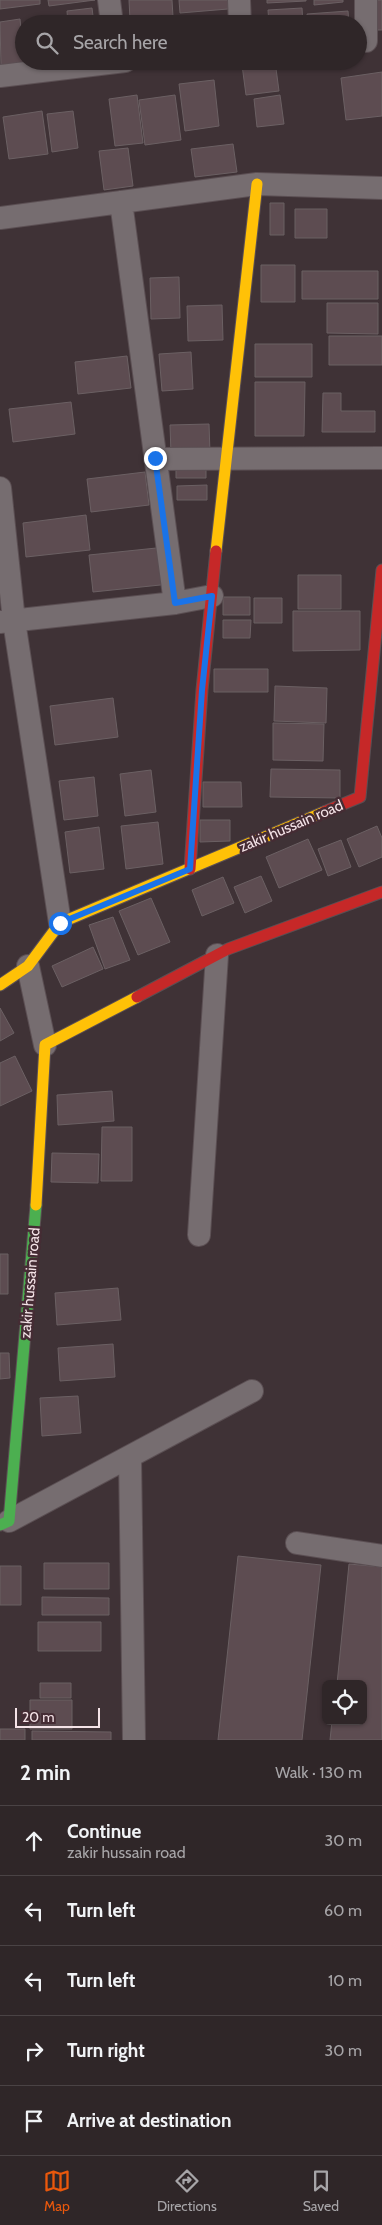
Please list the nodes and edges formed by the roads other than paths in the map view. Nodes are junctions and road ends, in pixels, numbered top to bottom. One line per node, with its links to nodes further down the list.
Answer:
1 (109, 0): 4 (street)
2 (239, 0): 5 (street)
3 (366, 0): 6 (street)
4 (111, 15)
5 (240, 15)
6 (369, 41)
7 (48, 70): 8 (street)
8 (0, 76)
9 (258, 184): 10 (street); 11 (street); 14 (street)
10 (382, 188)
11 (121, 202): 12 (street); 13 (street)
12 (0, 218)
13 (155, 458): 14 (street); 19 (street)
14 (226, 458): 15 (street); 18 (street)
15 (382, 458)
16 (0, 488): 20 (street)
17 (382, 570): 21 (street, zakir hussain road)
18 (212, 596): 19 (street); 21 (street)
19 (175, 603): 20 (street)
20 (7, 621): 23 (street)
21 (190, 869): 23 (street, zakir hussain road)
22 (382, 892): 24 (street)
23 (60, 923): 25 (street)
24 (217, 955): 27 (street); 28 (street)
25 (28, 966): 26 (street); 27 (street, zakir hussain road)
26 (0, 985)
27 (45, 1045): 31 (street, zakir hussain road)
28 (199, 1234)
29 (252, 1392): 30 (street)
30 (130, 1457): 31 (street); 34 (street)
31 (4, 1523)
32 (297, 1543): 33 (street)
33 (382, 1556)
34 (134, 1740)

